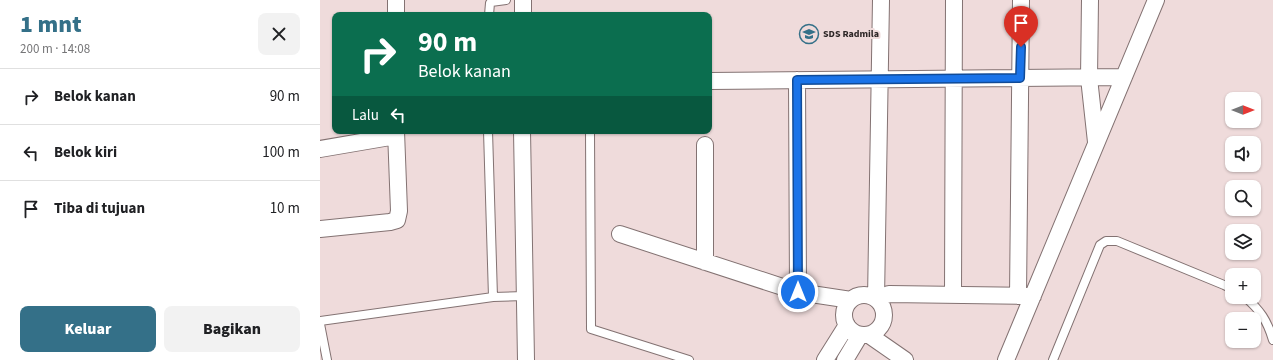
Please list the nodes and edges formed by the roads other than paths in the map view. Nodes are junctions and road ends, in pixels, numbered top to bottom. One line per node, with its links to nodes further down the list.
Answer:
1 (396, 0): 9 (street)
2 (506, 0): 10 (lane)
3 (523, 0): 11 (street)
4 (881, 0): 15 (street)
5 (954, 0): 16 (street)
6 (1021, 0): 13 (street)
7 (1090, 0): 14 (street)
8 (1156, 0): 12 (street)
9 (396, 12)
10 (489, 12)
11 (523, 12)
12 (1124, 77): 14 (street); 23 (street)
13 (1020, 78): 14 (street); 16 (street); 33 (street)
14 (1089, 78): 23 (street)
15 (879, 79): 16 (street); 17 (street); 35 (street)
16 (954, 79): 31 (street)
17 (797, 80): 18 (street); 30 (street)
18 (712, 81)
19 (396, 134): 25 (street); 26 (street)
20 (488, 134): 34 (lane)
21 (522, 134): 32 (street)
22 (590, 134): 44 (lane)
23 (1096, 144): 33 (street)
24 (705, 145): 28 (street)
25 (320, 149)
26 (320, 229)
27 (620, 234): 28 (street)
28 (705, 262): 30 (street)
29 (1225, 286): 49 (lane)
30 (798, 292): 36 (street)
31 (953, 295): 33 (street); 35 (street)
32 (525, 296): 34 (lane); 43 (street)
33 (1026, 296): 48 (street)
34 (493, 297): 38 (lane)
35 (876, 299): 36 (street); 40 (street)
36 (851, 300): 39 (street)
37 (1253, 304): 41 (lane)
38 (320, 323): 42 (lane)
39 (846, 325): 40 (street); 45 (street)
40 (865, 335): 46 (street); 47 (street)
41 (1273, 340)
42 (327, 360)
43 (526, 360)
44 (689, 360)
45 (825, 360)
46 (845, 360)
47 (905, 360)
48 (1006, 360)
49 (1053, 360)

